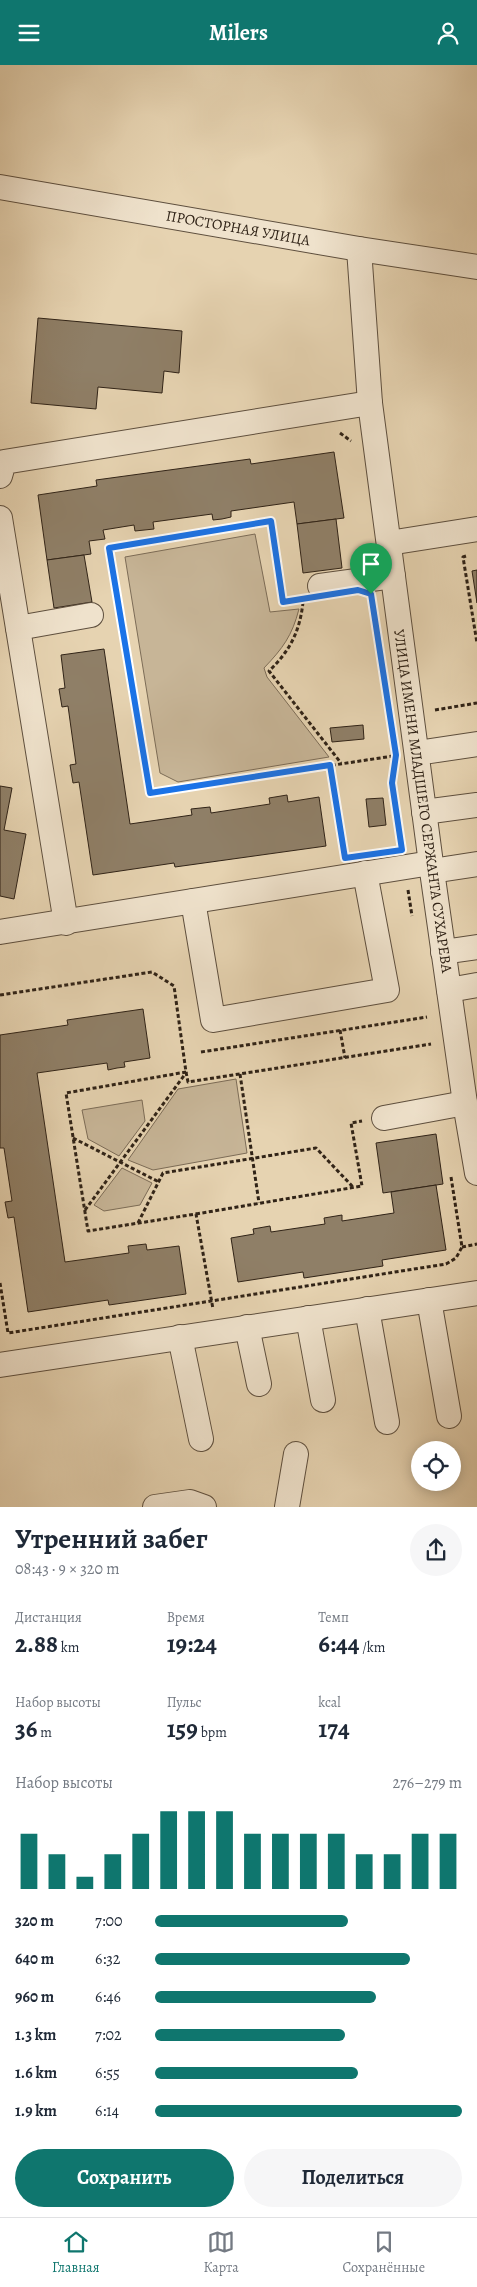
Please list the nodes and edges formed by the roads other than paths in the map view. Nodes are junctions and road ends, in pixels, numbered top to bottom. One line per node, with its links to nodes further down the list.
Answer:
1 (0, 187): 2 (street, ПРОСТОРНАЯ УЛИЦА)
2 (359, 249): 3 (street, ПРОСТОРНАЯ УЛИЦА); 4 (street, УЛИЦА ИМЕНИ МЛАДШЕГО СЕРЖАНТА СУХАРЕВА)
3 (477, 267)
4 (370, 403): 5 (street); 8 (street, УЛИЦА ИМЕНИ МЛАДШЕГО СЕРЖАНТА СУХАРЕВА)
5 (0, 476)
6 (0, 518): 12 (street)
7 (477, 529): 8 (street)
8 (389, 543): 9 (street, УЛИЦА ИМЕНИ МЛАДШЕГО СЕРЖАНТА СУХАРЕВА)
9 (393, 576): 10 (street); 14 (street, УЛИЦА ИМЕНИ МЛАДШЕГО СЕРЖАНТА СУХАРЕВА)
10 (320, 586)
11 (91, 615): 12 (street)
12 (18, 628): 21 (street)
13 (477, 744): 14 (street)
14 (416, 753): 16 (street, УЛИЦА ИМЕНИ МЛАДШЕГО СЕРЖАНТА СУХАРЕВА)
15 (477, 805): 16 (street)
16 (424, 812): 18 (street, УЛИЦА ИМЕНИ МЛАДШЕГО СЕРЖАНТА СУХАРЕВА)
17 (477, 864): 18 (street)
18 (431, 867): 19 (street); 24 (street, УЛИЦА ИМЕНИ МЛАДШЕГО СЕРЖАНТА СУХАРЕВА)
19 (364, 873): 20 (street); 20 (street)
20 (192, 901): 21 (street)
21 (66, 923): 22 (street)
22 (0, 932)
23 (477, 947): 24 (street)
24 (443, 952): 26 (street, УЛИЦА ИМЕНИ МЛАДШЕГО СЕРЖАНТА СУХАРЕВА)
25 (477, 985): 26 (street)
26 (449, 990): 27 (street, УЛИЦА ИМЕНИ МЛАДШЕГО СЕРЖАНТА СУХАРЕВА)
27 (465, 1103): 28 (street); 29 (street, УЛИЦА ИМЕНИ МЛАДШЕГО СЕРЖАНТА СУХАРЕВА)
28 (384, 1118)
29 (477, 1173)
30 (477, 1293): 31 (street)
31 (429, 1300): 32 (street); 39 (street)
32 (367, 1309): 33 (street); 40 (street)
33 (308, 1318): 34 (street); 38 (street)
34 (247, 1327): 35 (street); 37 (street)
35 (180, 1337): 36 (street); 41 (street)
36 (0, 1365)
37 (258, 1384)
38 (323, 1400)
39 (449, 1416)
40 (387, 1422)
41 (201, 1439)
42 (296, 1454): 45 (street)
43 (155, 1507): 44 (street)
44 (204, 1507)
45 (287, 1507)

